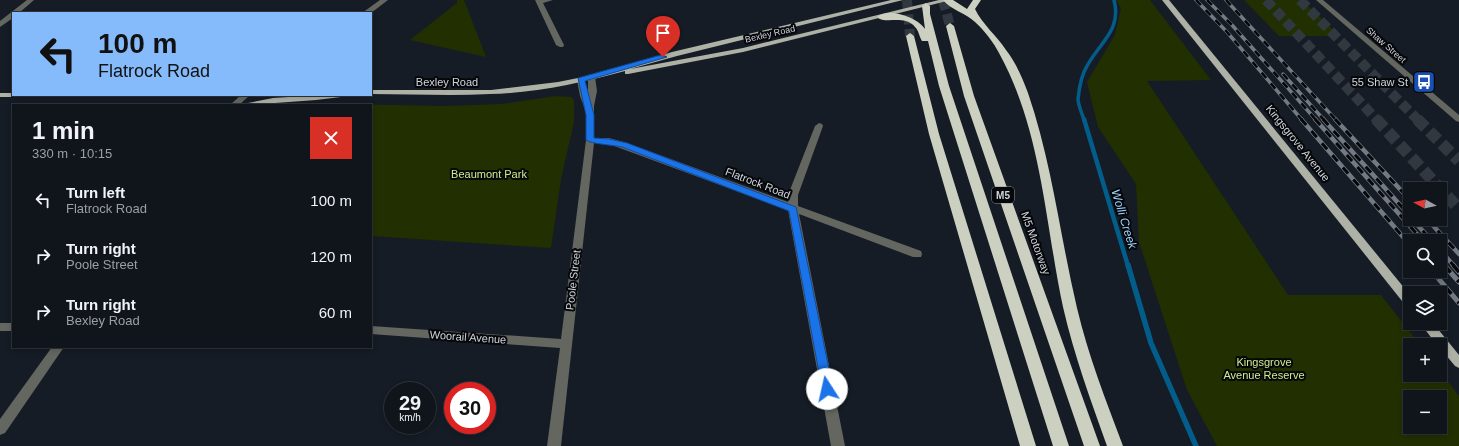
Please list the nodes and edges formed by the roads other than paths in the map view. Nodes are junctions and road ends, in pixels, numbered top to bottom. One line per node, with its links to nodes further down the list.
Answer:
1 (32, 0): 11 (street)
2 (385, 0): 12 (street)
3 (550, 0): 9 (street)
4 (900, 0): 21 (main road, Bexley Road)
5 (947, 0): 10 (main road, Bexley Road); 15 (highway)
6 (977, 0): 15 (highway)
7 (1165, 0): 36 (main road, Kingsgrove Avenue)
8 (1319, 0): 31 (street, Shaw Street)
9 (539, 1): 19 (street)
10 (926, 3): 14 (main road, Bexley Road); 20 (highway)
11 (17, 12)
12 (367, 12)
13 (12, 16): 16 (street)
14 (881, 17): 20 (highway); 21 (main road, Bexley Road)
15 (975, 18): 50 (highway)
16 (0, 25)
17 (950, 26): 49 (highway, M5 Motorway / M5)
18 (910, 36): 47 (highway)
19 (560, 45)
20 (934, 49): 48 (highway)
21 (592, 77): 22 (main road, Bexley Road); 30 (street, Poole Street)
22 (581, 80): 23 (main road, Bexley Road); 30 (street, Poole Street)
23 (372, 92)
24 (0, 95): 25 (main road)
25 (12, 95)
26 (245, 96): 28 (street)
27 (332, 96): 29 (main road)
28 (235, 104)
29 (254, 104)
30 (590, 115): 33 (street, Poole Street)
31 (1459, 119)
32 (819, 126): 34 (street)
33 (590, 140): 34 (street, Flatrock Road); 41 (street, Poole Street)
34 (793, 209): 35 (street, Flatrock Road); 46 (street)
35 (917, 254)
36 (1403, 294)
37 (0, 327): 38 (street)
38 (12, 327)
39 (372, 330): 41 (street, Woorail Avenue)
40 (1432, 330): 43 (main road)
41 (565, 344): 45 (street, Poole Street)
42 (57, 348): 44 (street)
43 (1459, 363)
44 (0, 429)
45 (554, 446)
46 (838, 446)
47 (1028, 446)
48 (1061, 446)
49 (1092, 446)
50 (1115, 446)

